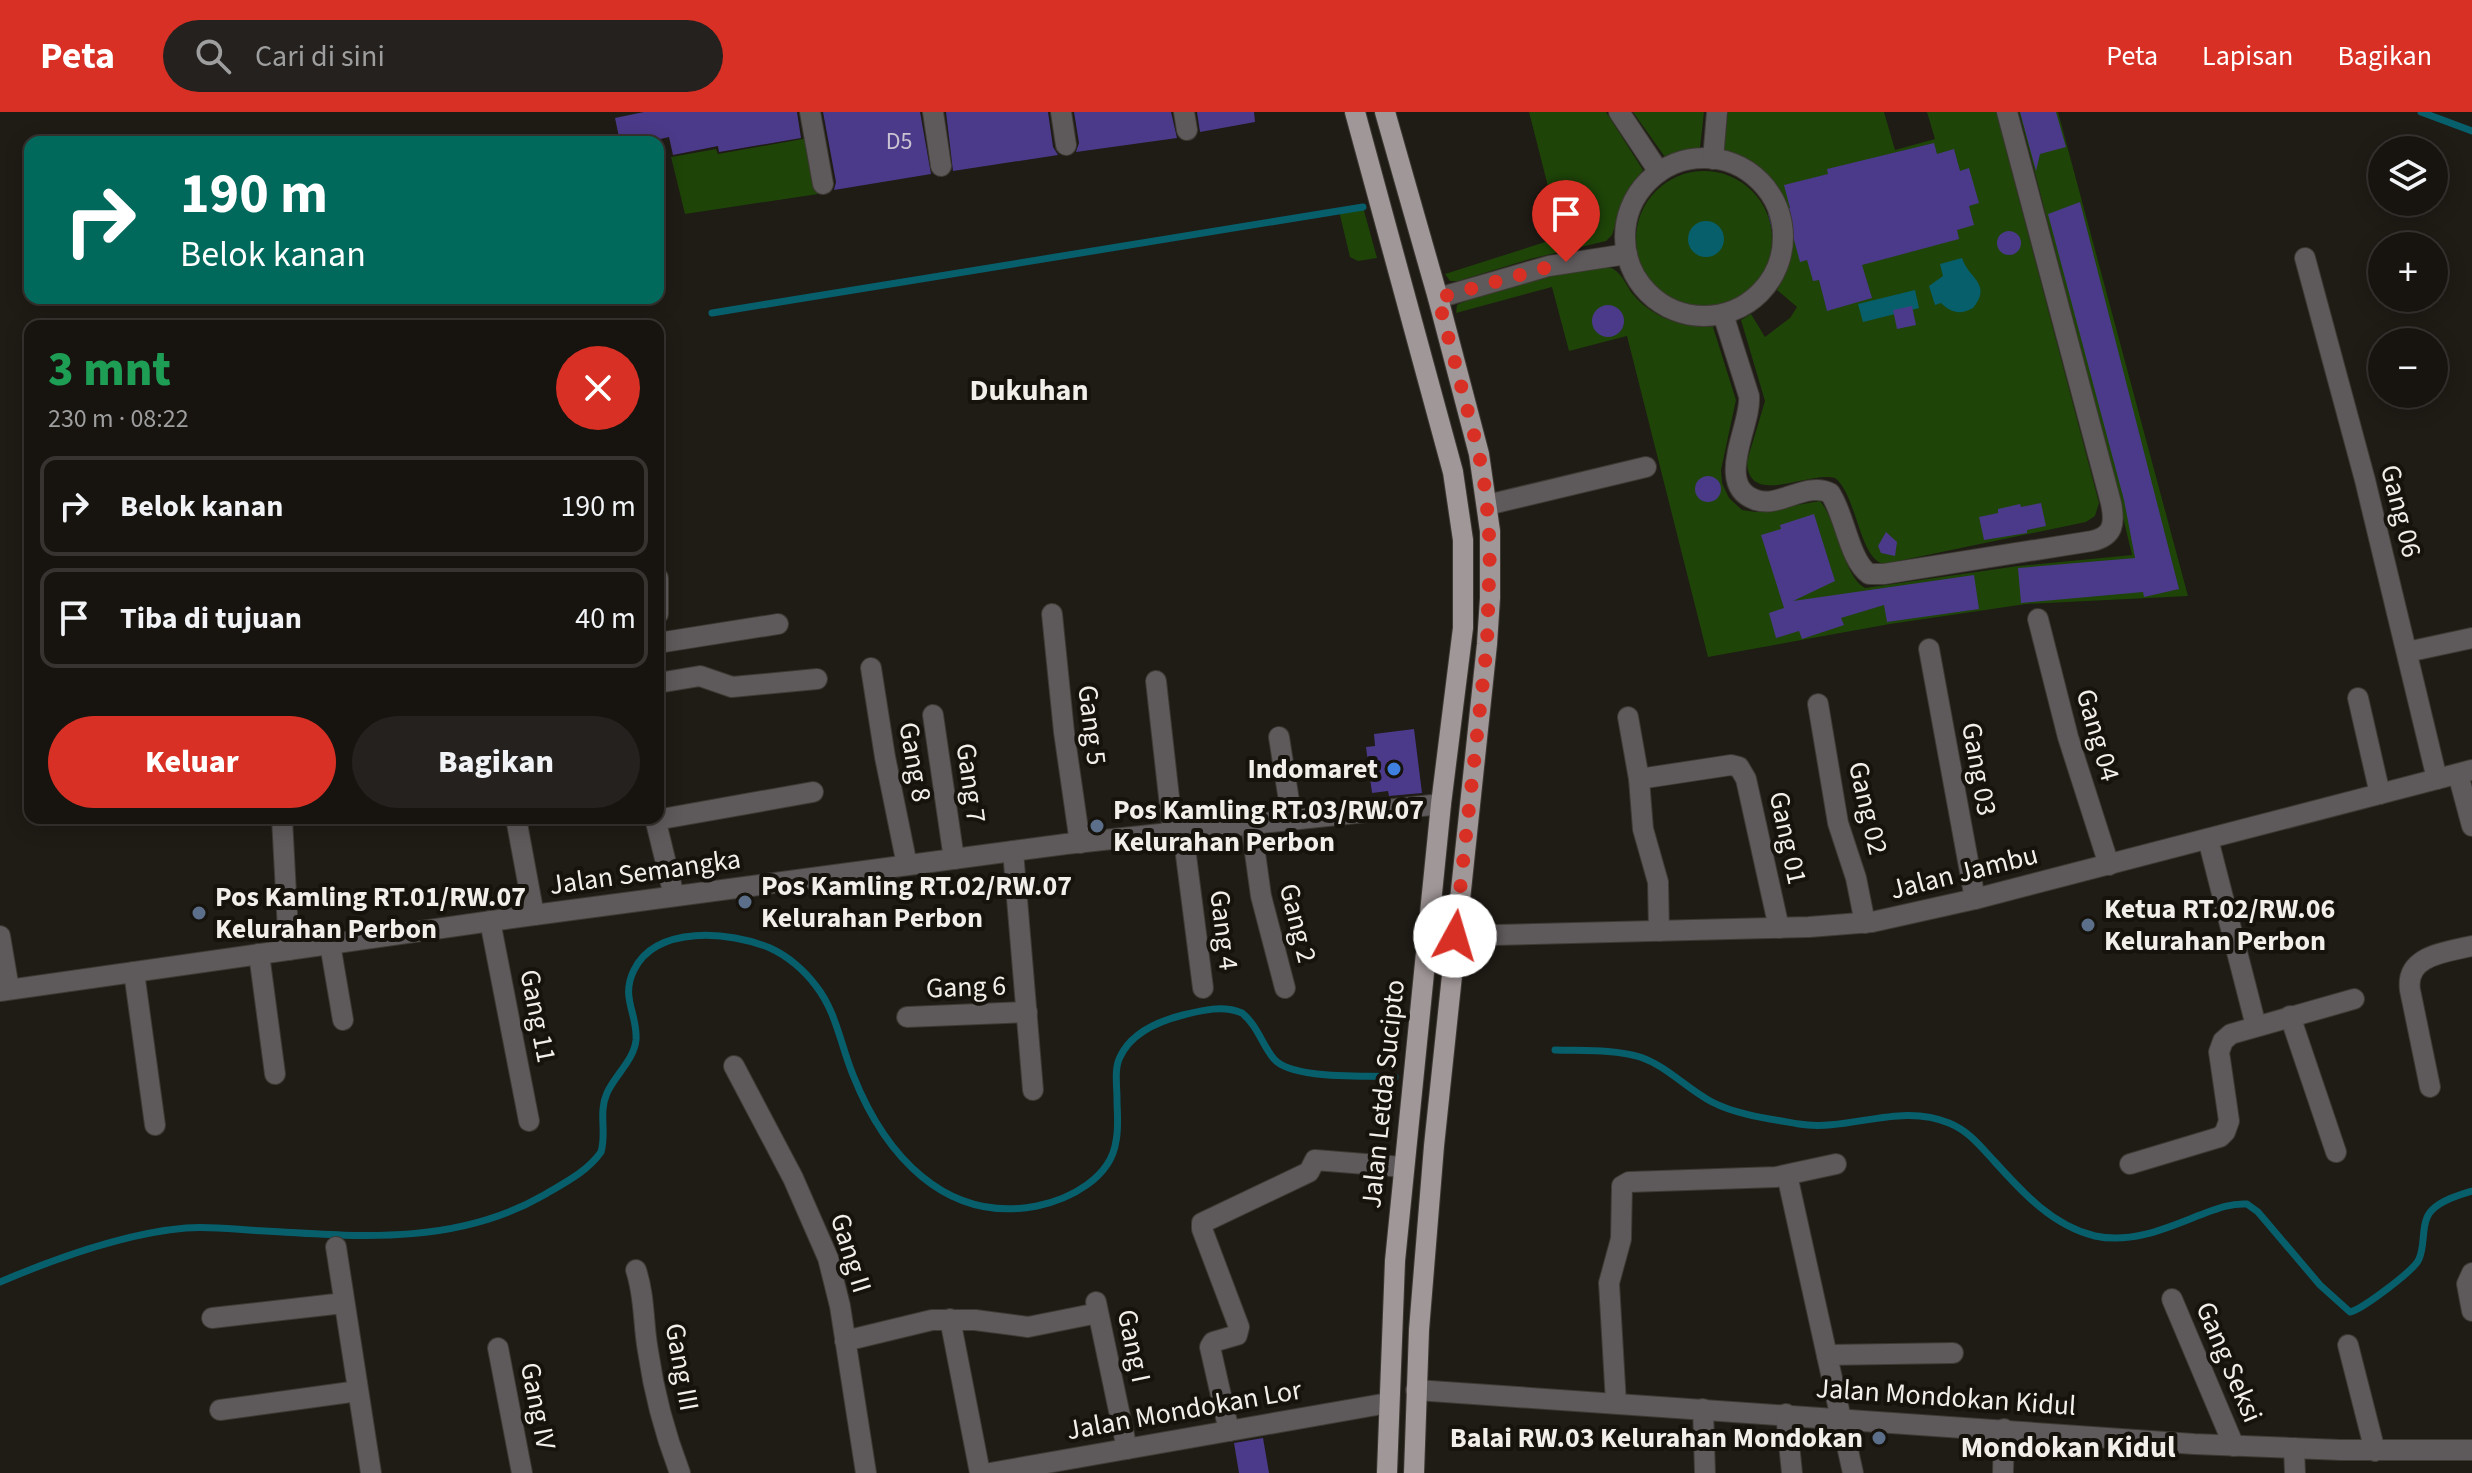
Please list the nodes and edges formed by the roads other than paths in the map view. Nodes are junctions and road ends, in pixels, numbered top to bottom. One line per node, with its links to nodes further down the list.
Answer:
1 (810, 112): 13 (street)
2 (933, 112): 11 (street)
3 (1061, 112): 9 (street)
4 (1355, 112): 17 (main road, Jalan Letda Sucipto)
5 (1385, 112): 16 (main road, Jalan Letda Sucipto)
6 (1619, 112): 12 (street)
7 (1717, 112): 10 (street)
8 (2007, 112): 18 (street)
9 (1066, 145)
10 (1713, 159): 12 (street); 18 (street)
11 (941, 166)
12 (1659, 172): 14 (street)
13 (823, 184)
14 (1627, 254): 16 (street); 18 (street)
15 (2305, 258): 27 (street, Gang 06)
16 (1438, 298): 17 (main road); 20 (main road, Jalan Letda Sucipto)
17 (1409, 308): 42 (main road, Jalan Letda Sucipto)
18 (1723, 314)
19 (1646, 467): 20 (street)
20 (1487, 505): 40 (main road, Jalan Letda Sucipto)
21 (1052, 614): 53 (street, Gang 5)
22 (2038, 619): 57 (street, Gang 04)
23 (778, 624): 25 (street)
24 (2472, 638): 27 (street)
25 (664, 642)
26 (1929, 649): 59 (street, Gang 03)
27 (2407, 652): 39 (street, Gang 06)
28 (871, 668): 56 (street, Gang 8)
29 (817, 679): 31 (street)
30 (1156, 681): 51 (street, Gang 4)
31 (664, 682)
32 (2358, 698): 43 (street)
33 (1818, 704): 62 (street, Gang 02)
34 (933, 715): 55 (street, Gang 7)
35 (1628, 717): 38 (street)
36 (1279, 737): 45 (street)
37 (2465, 772): 39 (street, Jalan Jambu); 50 (street)
38 (1639, 779): 63 (street, Gang 01); 64 (street)
39 (2437, 779): 43 (street, Jalan Jambu)
40 (1471, 787): 42 (main road); 66 (main road, Jalan Letda Sucipto)
41 (813, 792): 44 (street)
42 (1442, 794): 45 (street, Jalan Semangka); 87 (main road, Jalan Letda Sucipto)
43 (2380, 794): 52 (street, Jalan Jambu)
44 (664, 817)
45 (1292, 820): 49 (street, Jalan Semangka)
46 (282, 824): 69 (street)
47 (517, 824): 60 (street)
48 (656, 824): 58 (street)
49 (1251, 824): 51 (street, Jalan Semangka); 73 (street, Gang 2)
50 (2472, 826)
51 (1178, 832): 53 (street, Jalan Semangka); 72 (street, Gang 4)
52 (2208, 839): 57 (street, Jalan Jambu); 80 (street)
53 (1080, 843): 54 (street, Jalan Semangka)
54 (1013, 851): 55 (street, Jalan Semangka); 76 (street, Gang 6)
55 (954, 859): 56 (street, Jalan Semangka)
56 (907, 865): 58 (street, Jalan Semangka)
57 (2109, 865): 59 (street, Jalan Jambu)
58 (674, 896): 60 (street, Jalan Semangka)
59 (1975, 899): 62 (street, Jalan Jambu)
60 (534, 915): 61 (street, Jalan Semangka)
61 (490, 921): 67 (street, Jalan Semangka); 85 (street, Gang 11)
62 (1865, 923): 63 (street, Jalan Jambu)
63 (1779, 928): 64 (street, Jalan Jambu)
64 (1659, 931): 66 (street, Jalan Jambu)
65 (0, 936): 74 (street)
66 (1455, 936): 88 (main road, Jalan Letda Sucipto)
67 (330, 944): 69 (street, Jalan Semangka); 79 (street)
68 (2472, 946): 83 (street)
69 (289, 950): 70 (street, Jalan Semangka)
70 (259, 954): 71 (street, Jalan Semangka); 82 (street)
71 (134, 972): 74 (street, Jalan Semangka); 86 (street)
72 (1203, 988)
73 (1285, 988)
74 (5, 990)
75 (2354, 999): 77 (street)
76 (1027, 1012): 78 (street, Gang 6); 84 (street, Gang 6)
77 (2290, 1016): 80 (street); 89 (street)
78 (907, 1017)
79 (343, 1020)
80 (2256, 1026): 91 (street)
81 (734, 1066): 102 (street, Gang II)
82 (275, 1074)
83 (2430, 1087)
84 (1033, 1090)
85 (529, 1121)
86 (155, 1125)
87 (1406, 1143): 88 (main road); 92 (main road, Jalan Letda Sucipto)
88 (1434, 1146): 107 (main road, Jalan Letda Sucipto)
89 (2336, 1152)
90 (1836, 1164): 93 (street)
91 (2130, 1164)
92 (1403, 1167): 109 (main road, Jalan Letda Sucipto); 116 (street)
93 (1787, 1175): 106 (street); 110 (street)
94 (336, 1247): 98 (street)
95 (636, 1270): 125 (street, Gang III)
96 (2472, 1273): 99 (street)
97 (2172, 1299): 117 (street, Gang Seksi)
98 (344, 1303): 100 (street); 108 (street)
99 (2472, 1311)
100 (212, 1318)
101 (950, 1319): 102 (street); 119 (street, Gang I); 127 (street)
102 (845, 1341): 126 (street, Gang II)
103 (2348, 1345): 121 (street)
104 (498, 1348): 124 (street, Gang IV)
105 (1953, 1353): 106 (street)
106 (1827, 1355): 114 (street)
107 (1416, 1390): 110 (street, Jalan Mondokan Kidul); 130 (main road, Jalan Letda Sucipto)
108 (358, 1391): 112 (street); 123 (street)
109 (1388, 1403): 116 (street, Jalan Mondokan Lor); 129 (main road, Jalan Letda Sucipto)
110 (1616, 1403): 111 (street, Jalan Mondokan Kidul)
111 (1703, 1409): 113 (street, Jalan Mondokan Kidul); 131 (street)
112 (220, 1410)
113 (1786, 1414): 114 (street, Jalan Mondokan Kidul); 132 (street)
114 (1841, 1418): 115 (street, Jalan Mondokan Kidul); 133 (street)
115 (2004, 1429): 117 (street, Jalan Mondokan Kidul); 134 (street)
116 (1229, 1431): 119 (street, Jalan Mondokan Lor)
117 (2234, 1446): 118 (street, Jalan Mondokan Kidul)
118 (2294, 1448): 121 (street, Jalan Mondokan Kidul); 135 (street)
119 (1127, 1449): 122 (street, Jalan Mondokan Lor)
120 (2472, 1450): 121 (street, Jalan Mondokan Kidul)
121 (2375, 1451)
122 (1092, 1464): 128 (street, Jalan Mondokan Lor)
123 (371, 1473)
124 (522, 1473)
125 (680, 1473)
126 (866, 1473)
127 (980, 1473)
128 (990, 1473)
129 (1387, 1473)
130 (1414, 1473)
131 (1705, 1473)
132 (1792, 1473)
133 (1853, 1473)
134 (2003, 1473)
135 (2295, 1473)

